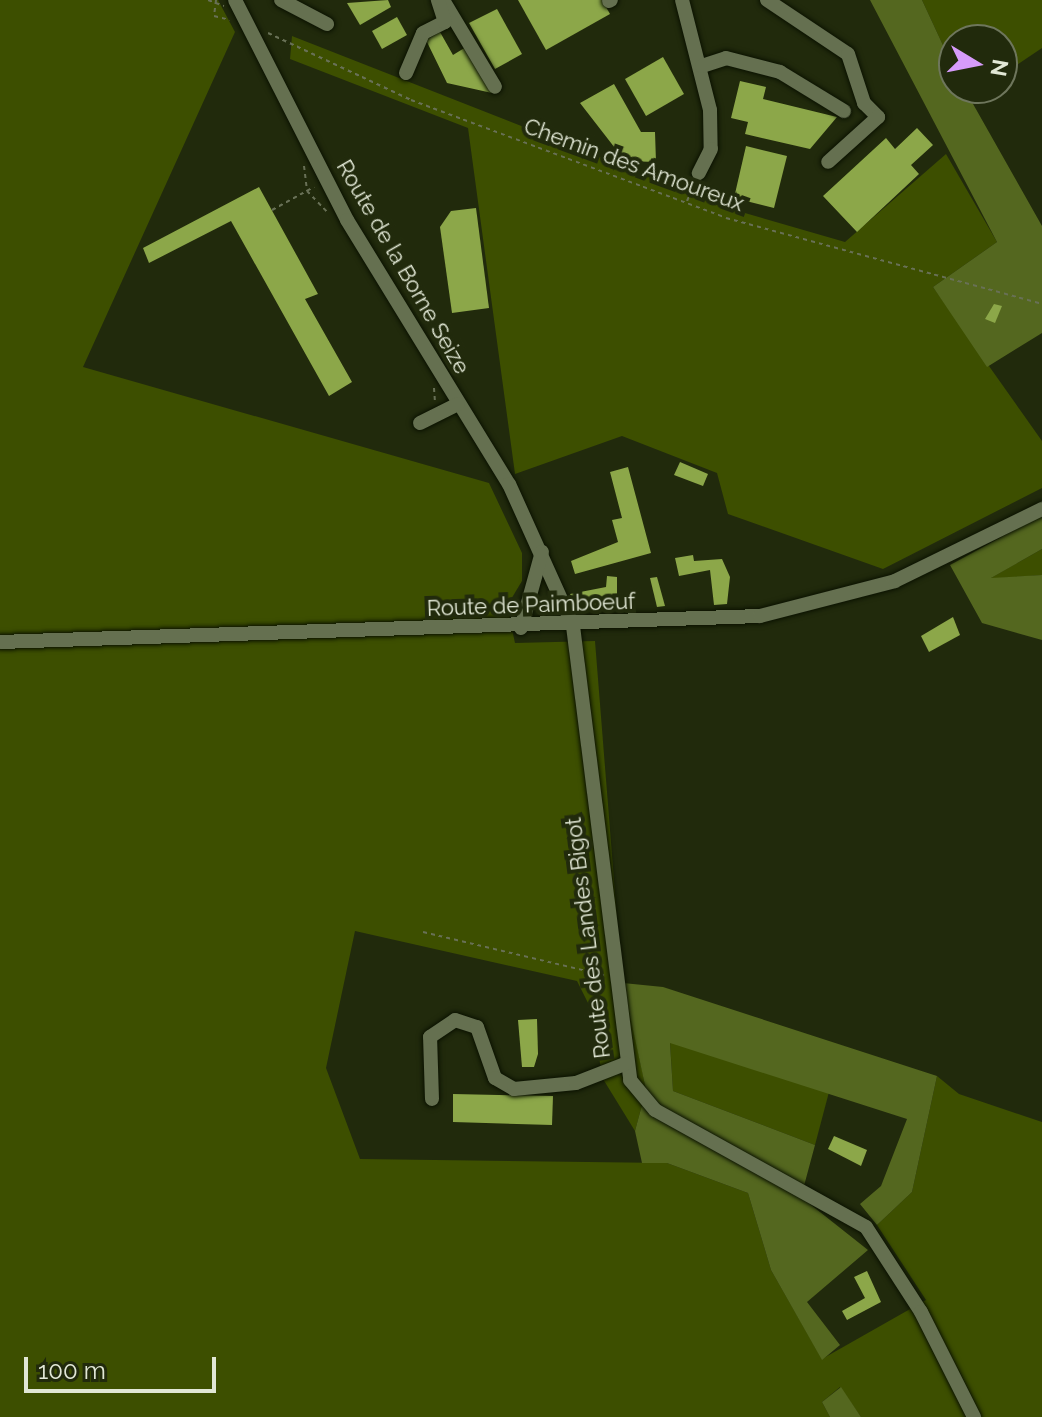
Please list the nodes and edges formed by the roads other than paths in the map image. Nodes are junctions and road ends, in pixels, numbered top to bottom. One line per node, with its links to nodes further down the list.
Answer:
1 (235, 0): 13 (street, Route de la Borne Seize)
2 (281, 0): 6 (street)
3 (440, 0): 8 (street); 9 (street)
4 (682, 0): 7 (street)
5 (767, 0): 11 (street)
6 (327, 24)
7 (702, 66): 10 (street); 12 (street)
8 (406, 73)
9 (495, 87)
10 (844, 111)
11 (828, 162)
12 (699, 173)
13 (458, 404): 14 (street); 16 (street, Route de la Borne Seize)
14 (420, 423)
15 (1042, 509): 17 (street, Route de Paimboeuf)
16 (542, 552): 17 (street, Route de la Borne Seize); 18 (street)
17 (573, 626): 18 (street, Route de Paimboeuf); 20 (street, Route des Landes Bigot)
18 (521, 628): 19 (street, Route de Paimboeuf)
19 (0, 642)
20 (625, 1064): 21 (street); 22 (street, Route des Landes Bigot)
21 (432, 1099)
22 (974, 1417)

